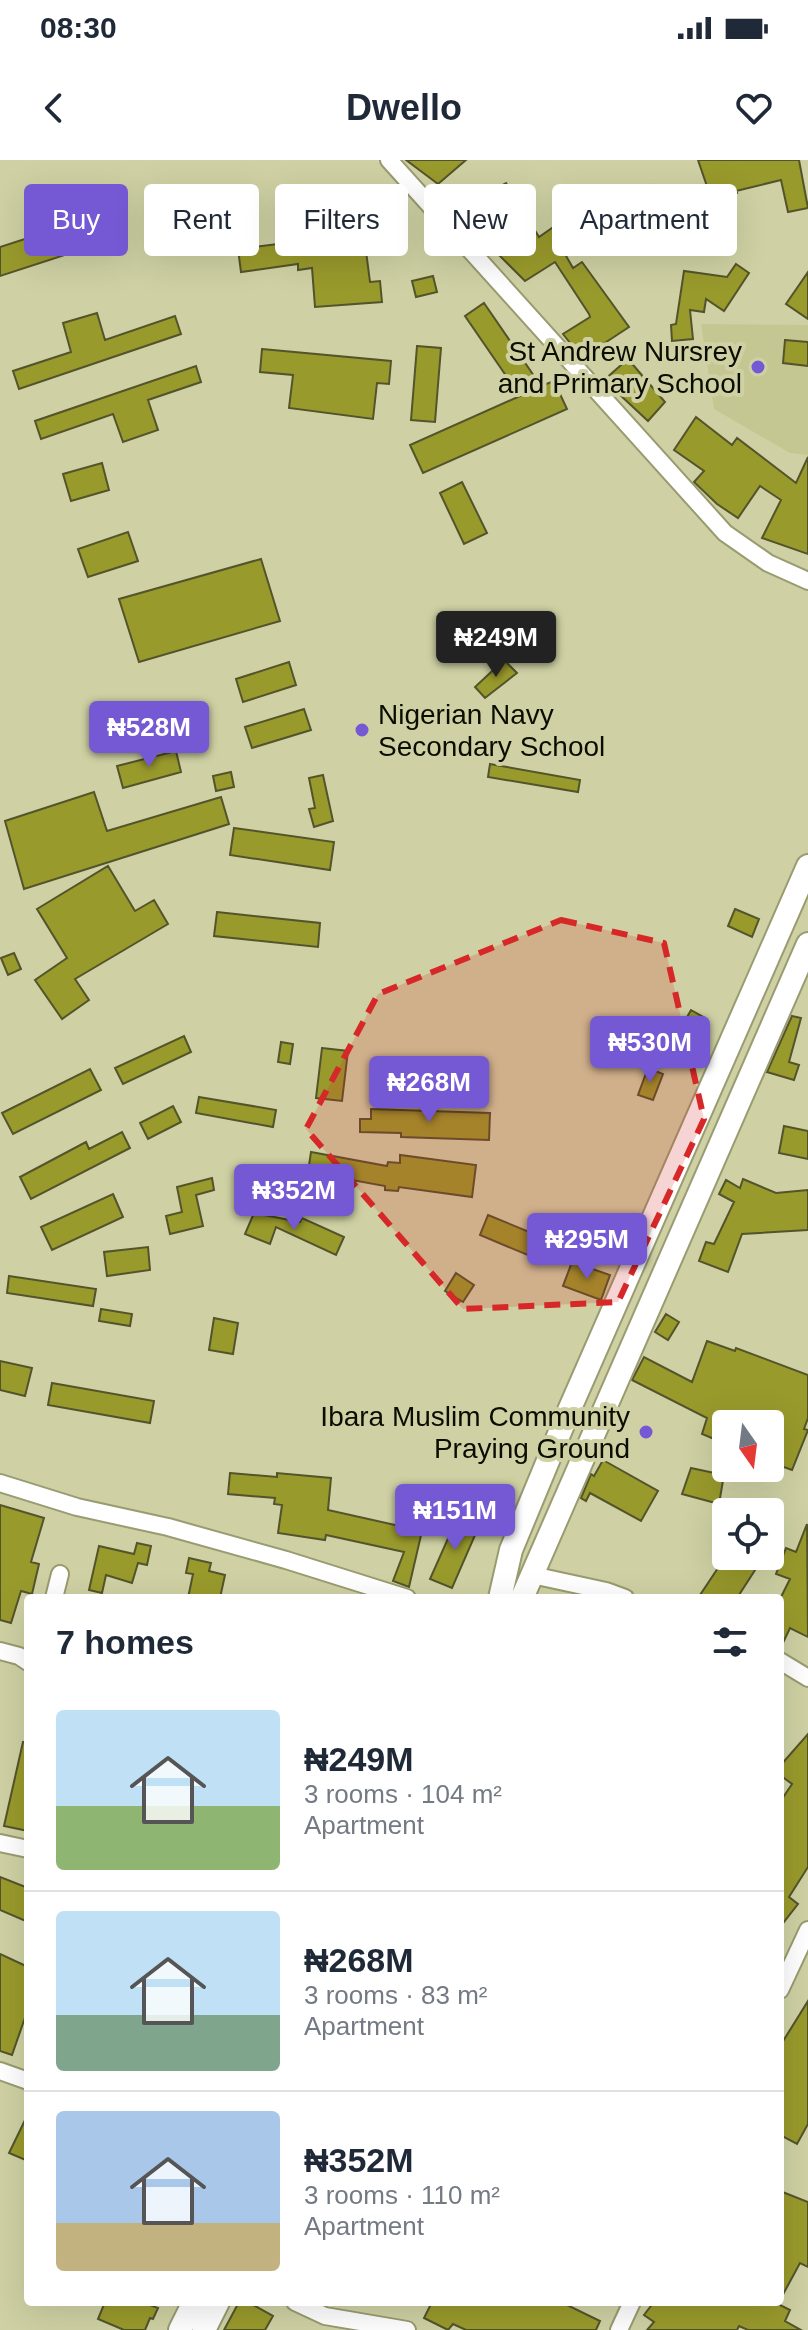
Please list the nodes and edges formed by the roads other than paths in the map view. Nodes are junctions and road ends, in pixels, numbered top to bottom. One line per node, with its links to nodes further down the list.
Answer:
1 (389, 160): 2 (street)
2 (808, 581)
3 (808, 866): 10 (main road)
4 (808, 944): 7 (main road)
5 (0, 1483): 9 (street)
6 (60, 1574): 8 (street)
7 (532, 1575): 11 (main road); 12 (street)
8 (55, 1594)
9 (394, 1594)
10 (501, 1594)
11 (524, 1594)
12 (614, 1594)
13 (0, 1651): 14 (street)
14 (24, 1659)
15 (784, 1663): 16 (street)
16 (808, 1678)
17 (0, 1843): 18 (street)
18 (24, 1848)
19 (807, 1935): 20 (street)
20 (784, 1982)
21 (0, 2071): 22 (street)
22 (24, 2080)
23 (192, 2306): 27 (main road)
24 (216, 2306): 28 (main road)
25 (304, 2306): 29 (street)
26 (630, 2306): 30 (street)
27 (180, 2330)
28 (204, 2330)
29 (407, 2330)
30 (619, 2330)

